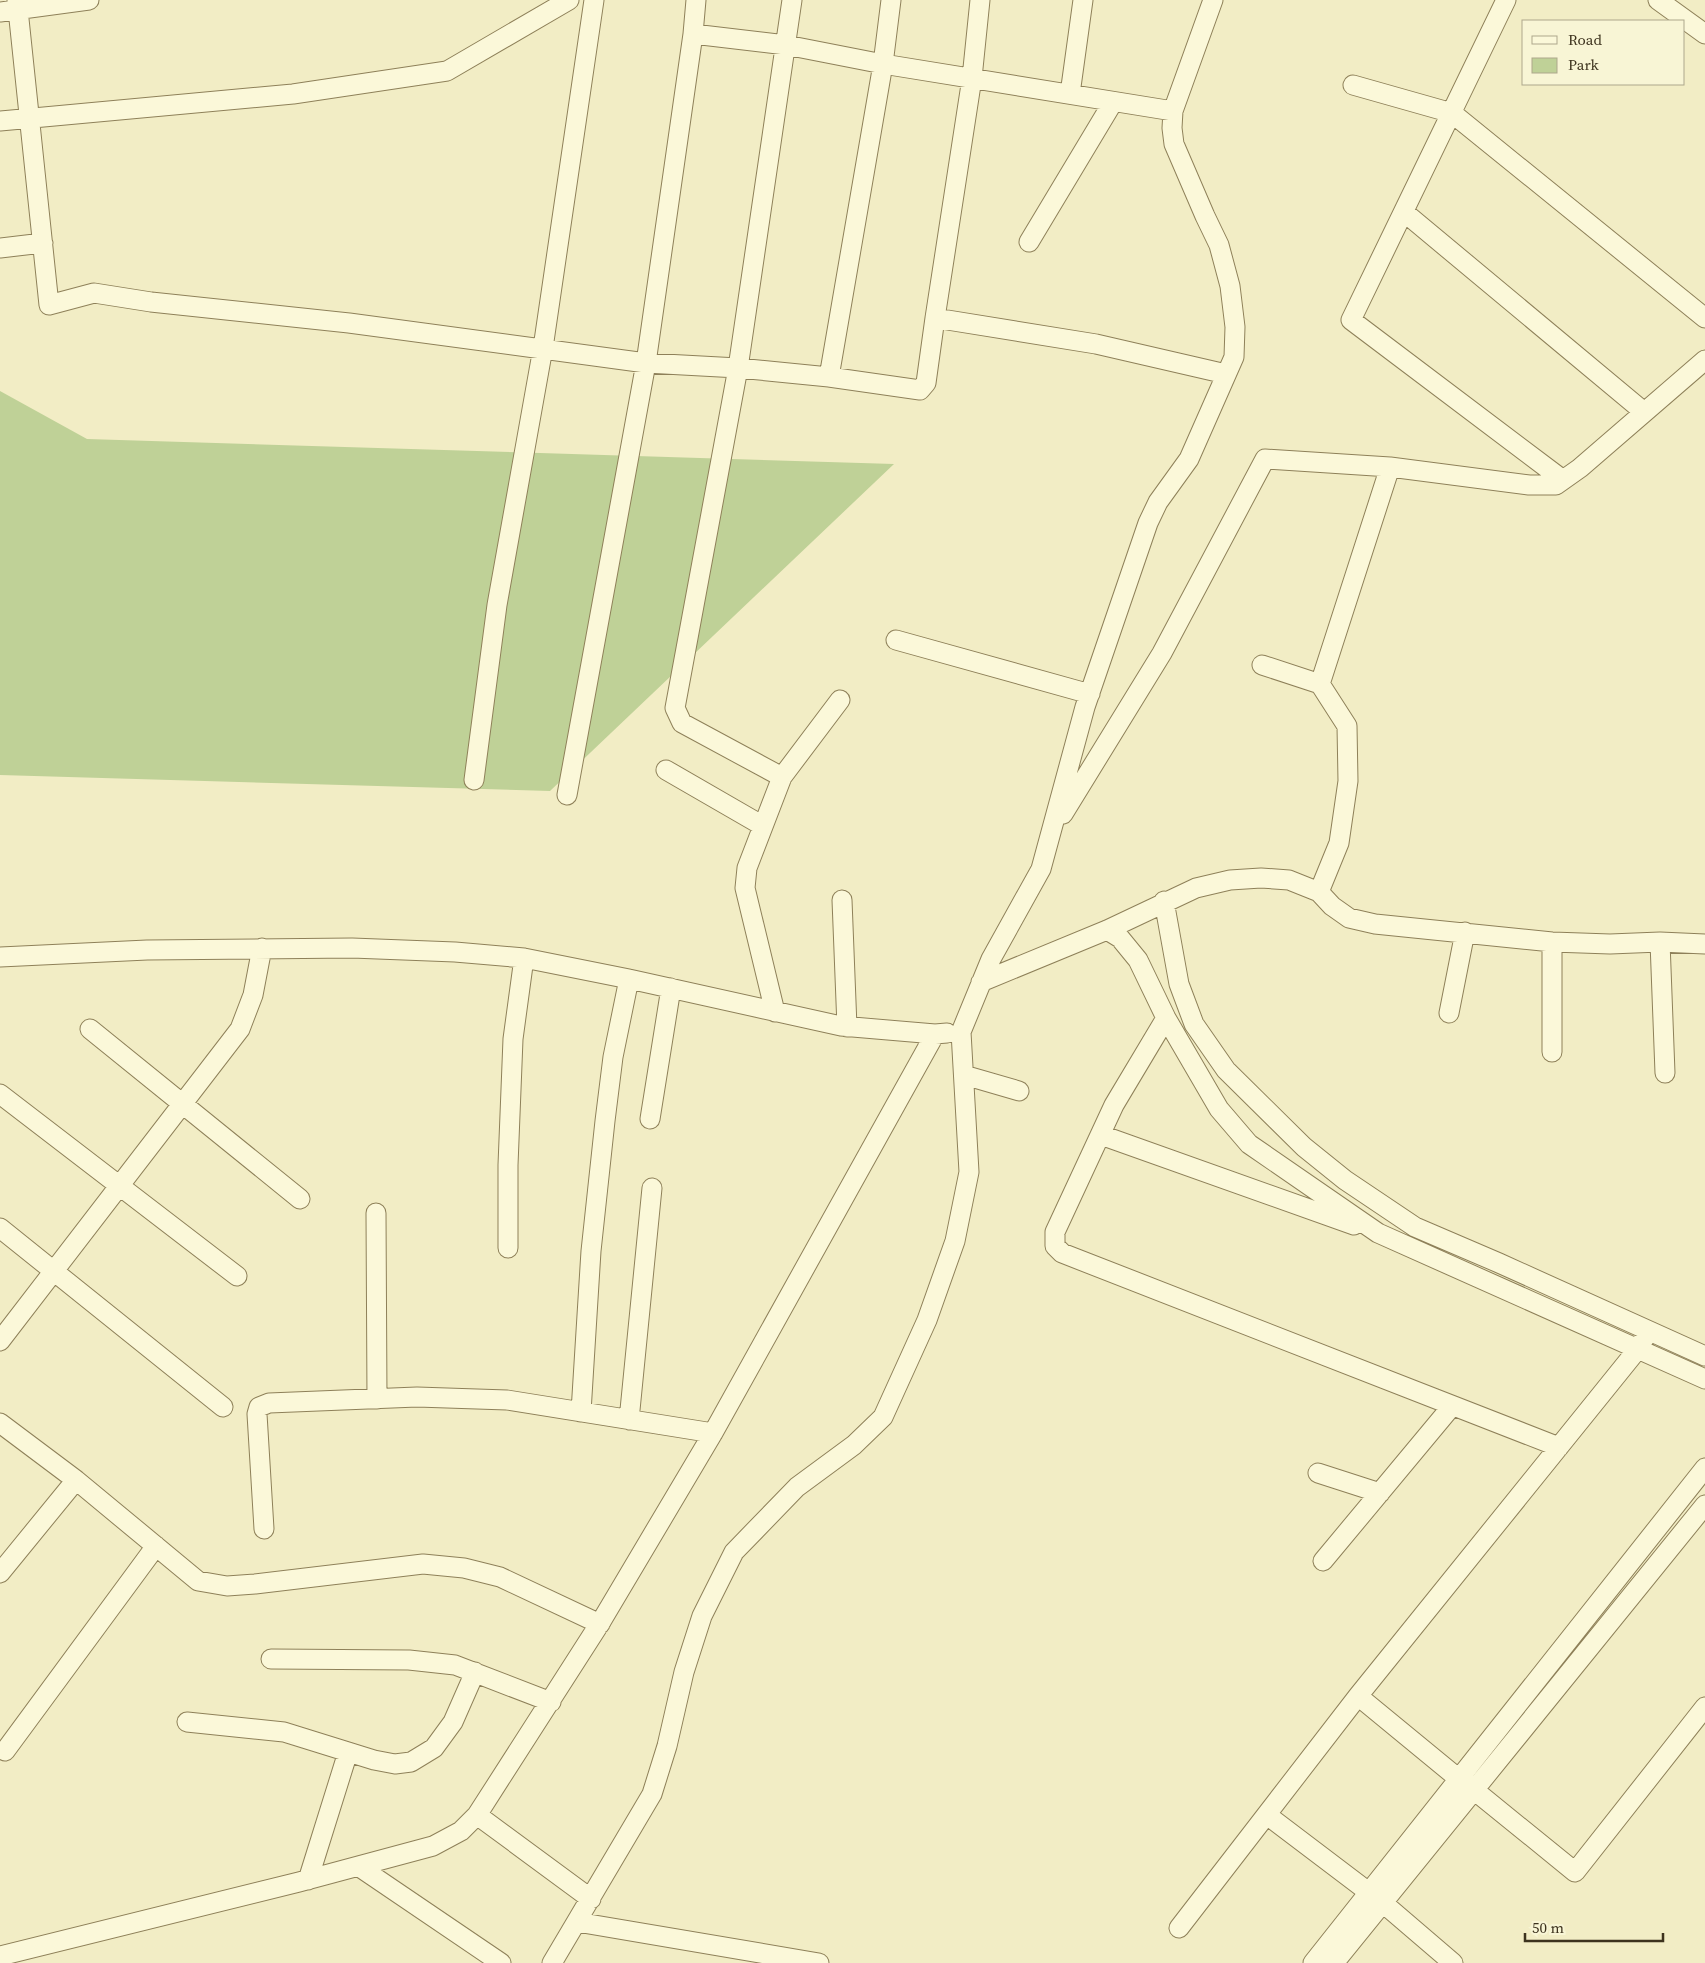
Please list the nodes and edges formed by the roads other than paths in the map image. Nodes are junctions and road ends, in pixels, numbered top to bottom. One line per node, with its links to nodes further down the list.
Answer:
1 (89, 0): 12 (street)
2 (569, 0): 23 (street)
3 (594, 0): 31 (street)
4 (696, 0): 13 (street)
5 (792, 0): 15 (street)
6 (891, 0): 16 (street)
7 (980, 0): 17 (street)
8 (1083, 0): 19 (street)
9 (1214, 0): 21 (street)
10 (1506, 0): 22 (street)
11 (1658, 0): 14 (street)
12 (12, 7): 23 (street)
13 (693, 34): 15 (street); 33 (street)
14 (1705, 34)
15 (786, 45): 16 (street); 34 (street)
16 (883, 64): 17 (street); 36 (street)
17 (972, 78): 19 (street); 29 (street)
18 (1353, 85): 22 (street)
19 (1070, 94): 20 (street)
20 (1113, 102): 21 (street); 26 (street)
21 (1173, 111): 35 (street)
22 (1452, 113): 25 (street); 30 (street)
23 (30, 118): 24 (street); 27 (street)
24 (0, 121)
25 (1404, 212): 37 (street); 39 (street)
26 (1029, 242)
27 (43, 243): 28 (street); 31 (street)
28 (0, 248)
29 (935, 318): 35 (street); 36 (street)
30 (1705, 318)
31 (543, 348): 33 (street); 47 (street)
32 (1705, 360): 37 (street)
33 (646, 362): 34 (street); 48 (street)
34 (738, 368): 36 (street); 46 (street)
35 (1226, 374): 43 (street)
36 (829, 377)
37 (1644, 412): 39 (street)
38 (1390, 467): 39 (street); 42 (street); 50 (street)
39 (1563, 480)
40 (896, 640): 43 (street)
41 (1262, 665): 42 (street)
42 (1320, 684): 51 (street)
43 (1090, 694): 50 (street)
44 (840, 700): 46 (street)
45 (666, 770): 49 (street)
46 (782, 777): 49 (street)
47 (474, 780)
48 (567, 795)
49 (764, 826): 65 (street)
50 (1052, 832): 63 (street)
51 (1319, 892): 53 (street); 55 (street)
52 (842, 900): 68 (street)
53 (1164, 902): 54 (street); 89 (street)
54 (1107, 930): 63 (street); 67 (street)
55 (1465, 932): 56 (street); 66 (street)
56 (1552, 942): 57 (street); 72 (street)
57 (1660, 942): 58 (street); 73 (street)
58 (1705, 944)
59 (262, 948): 60 (street); 61 (street); 77 (street)
60 (0, 957)
61 (524, 958): 62 (street); 86 (street)
62 (629, 979): 64 (street); 97 (street)
63 (981, 982): 70 (street)
64 (671, 988): 65 (street); 78 (street)
65 (775, 1012): 68 (street)
66 (1449, 1013)
67 (1166, 1018): 79 (street); 85 (street)
68 (847, 1027): 71 (street)
69 (90, 1029): 77 (street)
70 (961, 1032): 71 (street); 74 (street)
71 (935, 1034): 100 (street)
72 (1552, 1052)
73 (1665, 1074)
74 (964, 1075): 75 (street); 127 (street)
75 (1019, 1091)
76 (0, 1094): 80 (street)
77 (182, 1104): 80 (street); 82 (street)
78 (650, 1119)
79 (1100, 1134): 85 (street); 95 (street)
80 (119, 1187): 87 (street); 88 (street)
81 (652, 1188): 98 (street)
82 (300, 1199)
83 (376, 1213): 94 (street)
84 (0, 1228): 87 (street)
85 (1378, 1233): 91 (street)
86 (508, 1248)
87 (54, 1271): 90 (street); 96 (street)
88 (237, 1276)
89 (1649, 1331): 91 (street); 92 (street)
90 (0, 1341)
91 (1637, 1350): 93 (street); 101 (street)
92 (1705, 1356)
93 (1705, 1379)
94 (377, 1399): 97 (street); 107 (street)
95 (1452, 1406): 101 (street); 105 (street)
96 (223, 1407)
97 (581, 1412): 98 (street)
98 (629, 1420): 100 (street)
99 (0, 1423): 104 (street)
100 (712, 1433): 111 (street)
101 (1559, 1447): 114 (street)
102 (1705, 1468): 120 (street)
103 (1318, 1473): 105 (street)
104 (76, 1480): 108 (street); 110 (street)
105 (1380, 1493): 109 (street)
106 (1705, 1505): 121 (street)
107 (264, 1529)
108 (156, 1546): 111 (street); 118 (street)
109 (1324, 1561)
110 (0, 1573)
111 (600, 1624): 115 (street)
112 (271, 1659): 113 (street)
113 (475, 1672): 115 (street); 119 (street)
114 (1358, 1696): 120 (street); 123 (street)
115 (551, 1702): 122 (street)
116 (1705, 1707): 121 (street)
117 (186, 1722): 119 (street)
118 (4, 1752)
119 (348, 1752): 125 (street)
120 (1459, 1779): 126 (street)
121 (1474, 1790): 126 (street)
122 (477, 1815): 124 (street); 127 (street)
123 (1267, 1815): 126 (street); 129 (street)
124 (358, 1866): 125 (street); 131 (street)
125 (308, 1880): 130 (street)
126 (1376, 1898): 134 (street); 135 (street); 136 (street)
127 (591, 1899): 128 (street)
128 (577, 1922): 132 (street); 133 (street)
129 (1179, 1928)
130 (0, 1956)
131 (502, 1963)
132 (552, 1963)
133 (819, 1963)
134 (1313, 1963)
135 (1334, 1963)
136 (1453, 1963)

